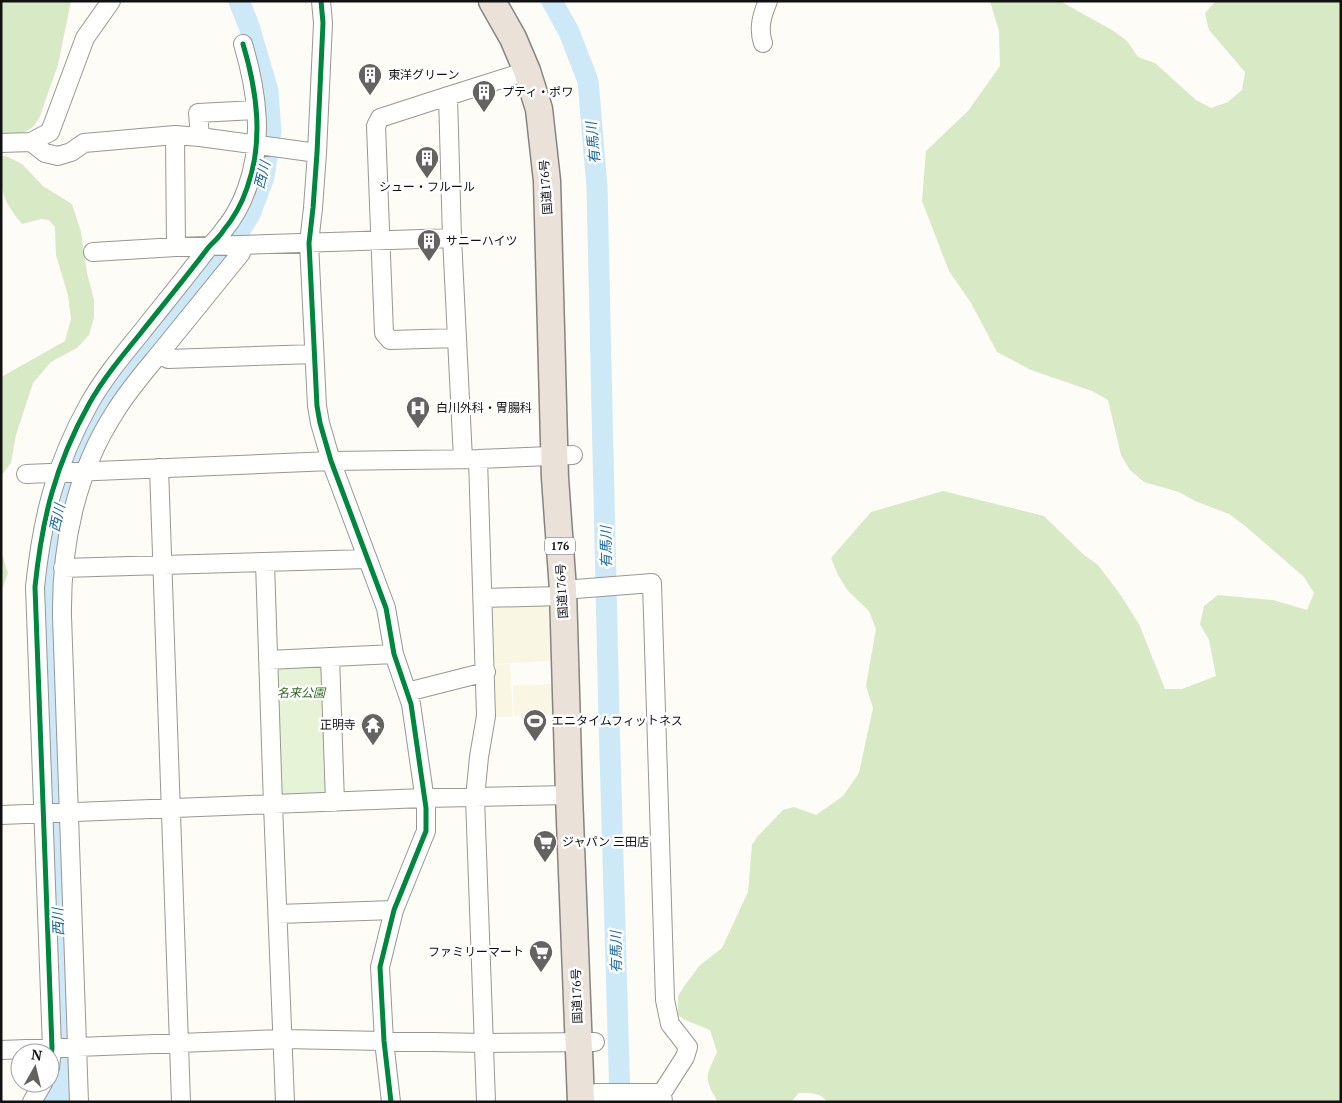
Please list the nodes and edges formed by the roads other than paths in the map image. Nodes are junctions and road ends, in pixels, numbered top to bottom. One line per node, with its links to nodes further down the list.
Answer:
1 (111, 1): 13 (street)
2 (321, 1): 16 (street)
3 (492, 1): 8 (highway, 国道176号 / 176)
4 (510, 1): 27 (highway, 国道176号 / 176)
5 (768, 1): 6 (street)
6 (763, 42)
7 (243, 44): 10 (street)
8 (527, 71): 9 (street); 27 (highway, 国道176号 / 176)
9 (448, 96): 17 (street); 18 (street)
10 (256, 110): 12 (street); 15 (street)
11 (176, 135): 12 (street); 13 (street); 22 (street)
12 (200, 137): 15 (street)
13 (31, 142): 14 (street)
14 (1, 143)
15 (256, 145): 16 (street); 21 (street)
16 (317, 153): 19 (street)
17 (452, 238): 18 (street); 24 (street)
18 (382, 240): 19 (street); 24 (street)
19 (309, 243): 20 (street); 26 (street)
20 (242, 245): 21 (street); 25 (street)
21 (209, 246): 22 (street); 33 (street)
22 (176, 247): 23 (street)
23 (93, 252)
24 (456, 338): 28 (street)
25 (159, 354): 26 (street); 31 (street)
26 (314, 354): 29 (street)
27 (564, 456): 28 (street); 38 (highway, 国道176号 / 176)
28 (470, 459): 29 (street); 39 (street)
29 (331, 461): 30 (street); 34 (street)
30 (159, 468): 31 (street); 36 (street)
31 (84, 473): 33 (street); 37 (street)
32 (26, 474): 33 (street)
33 (56, 474): 52 (street)
34 (368, 559): 35 (street); 40 (street)
35 (265, 563): 36 (street); 42 (street)
36 (162, 566): 37 (street); 50 (street)
37 (63, 568): 51 (street)
38 (572, 591): 39 (street); 45 (highway, 国道176号 / 176); 58 (highway, 国道176号 / 176); 65 (street)
39 (483, 598): 43 (street)
40 (394, 654): 41 (street); 44 (street)
41 (330, 657): 42 (street); 48 (street)
42 (268, 660): 49 (street)
43 (486, 672): 44 (street); 47 (street)
44 (407, 692): 46 (street)
45 (569, 794): 47 (street); 58 (highway, 国道176号 / 176)
46 (424, 798): 47 (street); 48 (street); 54 (street)
47 (475, 798): 60 (street)
48 (335, 802): 49 (street)
49 (273, 805): 50 (street); 55 (street)
50 (170, 809): 51 (street); 61 (street)
51 (68, 812): 52 (street); 63 (street)
52 (42, 813): 53 (street); 59 (street)
53 (1, 815)
54 (394, 910): 55 (street); 57 (street)
55 (278, 914): 56 (street)
56 (284, 1039): 57 (street); 61 (street); 68 (street)
57 (384, 1041): 60 (street); 69 (street)
58 (587, 1042): 60 (street); 64 (highway, 国道176号 / 176)
59 (53, 1043)
60 (484, 1043): 70 (street)
61 (179, 1044): 63 (street); 67 (street)
62 (60, 1048): 63 (street)
63 (75, 1048): 66 (street)
64 (596, 1097): 65 (street)
65 (662, 1098)
66 (79, 1102)
67 (181, 1102)
68 (285, 1102)
69 (391, 1102)
70 (486, 1102)

